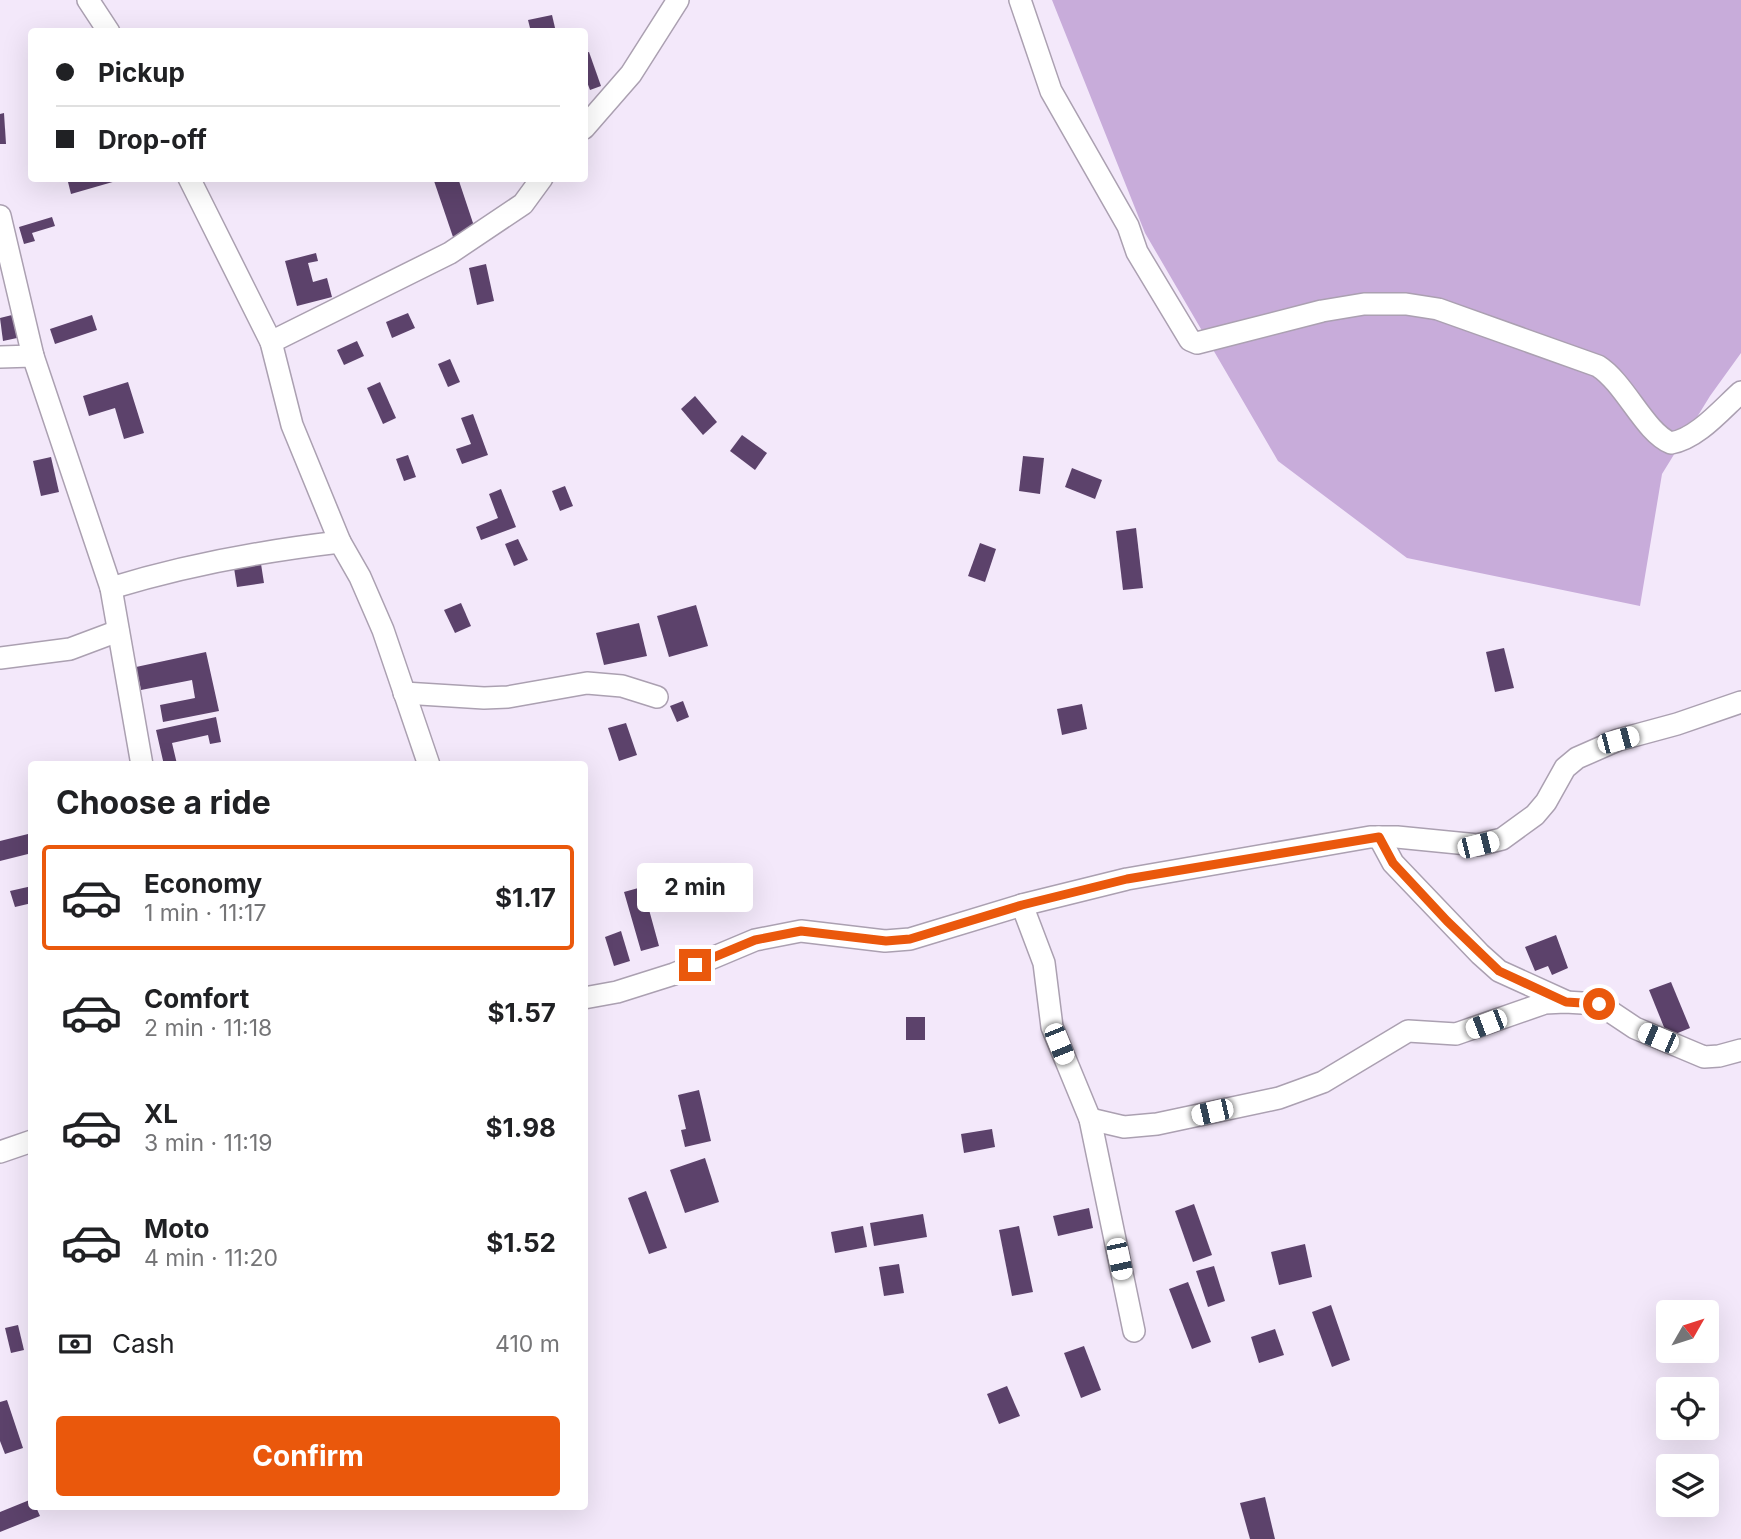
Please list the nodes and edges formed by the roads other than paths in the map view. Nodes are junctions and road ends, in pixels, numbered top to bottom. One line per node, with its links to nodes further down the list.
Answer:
1 (88, 0): 4 (street)
2 (678, 0): 5 (street)
3 (1020, 0): 12 (street)
4 (106, 28)
5 (588, 123)
6 (191, 182): 9 (street)
7 (539, 182): 9 (street)
8 (0, 216): 10 (street)
9 (271, 342): 13 (street)
10 (33, 356): 11 (street); 14 (street)
11 (0, 357)
12 (1741, 392)
13 (340, 542): 14 (street); 17 (street)
14 (111, 588): 15 (street)
15 (118, 631): 16 (street); 20 (street)
16 (0, 658)
17 (404, 693): 18 (street); 21 (street)
18 (657, 697)
19 (1741, 702): 22 (street)
20 (141, 761)
21 (428, 761)
22 (1379, 837): 23 (street); 25 (street)
23 (1022, 905): 24 (street); 27 (street)
24 (588, 997)
25 (1566, 1002): 26 (street); 27 (street)
26 (1741, 1050)
27 (1090, 1119): 30 (street)
28 (28, 1142): 29 (street)
29 (0, 1152)
30 (1134, 1331)

